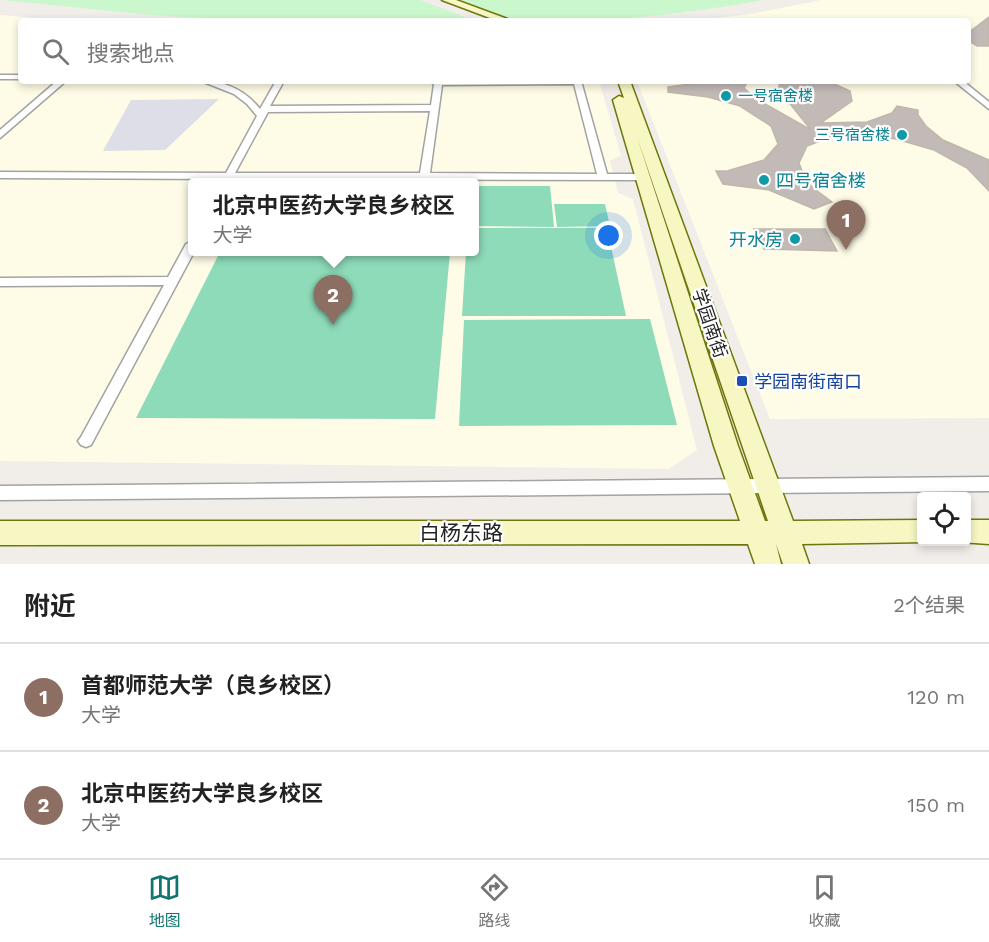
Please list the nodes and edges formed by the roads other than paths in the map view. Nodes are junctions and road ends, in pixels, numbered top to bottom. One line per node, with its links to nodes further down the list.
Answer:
1 (435, 0): 3 (street)
2 (447, 0): 4 (street)
3 (485, 18)
4 (499, 18)
5 (0, 77): 6 (street)
6 (18, 77)
7 (59, 84): 18 (street)
8 (214, 84): 17 (street)
9 (278, 84): 17 (street)
10 (434, 84): 16 (street)
11 (578, 84): 21 (street)
12 (613, 84): 22 (street, 学园南街)
13 (625, 84): 30 (street, 学园南街)
14 (962, 84): 15 (street)
15 (989, 106)
16 (434, 108): 17 (street); 19 (street)
17 (263, 113): 23 (street)
18 (0, 135)
19 (425, 174): 20 (street); 21 (street)
20 (0, 175)
21 (603, 177): 22 (street)
22 (643, 177): 29 (street, 学园南街)
23 (228, 178)
24 (188, 251): 25 (street)
25 (172, 281): 26 (street); 27 (street)
26 (0, 282)
27 (86, 441)
28 (989, 484): 30 (street)
29 (740, 486): 30 (street); 31 (street); 32 (street, 学园南街)
30 (767, 486): 33 (street, 学园南街)
31 (0, 493)
32 (757, 532): 33 (street, 白杨东路); 37 (street, 白杨东路); 38 (street, 学园南街)
33 (784, 532): 34 (street, 白杨东路); 39 (street, 学园南街)
34 (917, 532)
35 (971, 532): 36 (street)
36 (989, 532)
37 (0, 533)
38 (768, 564)
39 (796, 564)

